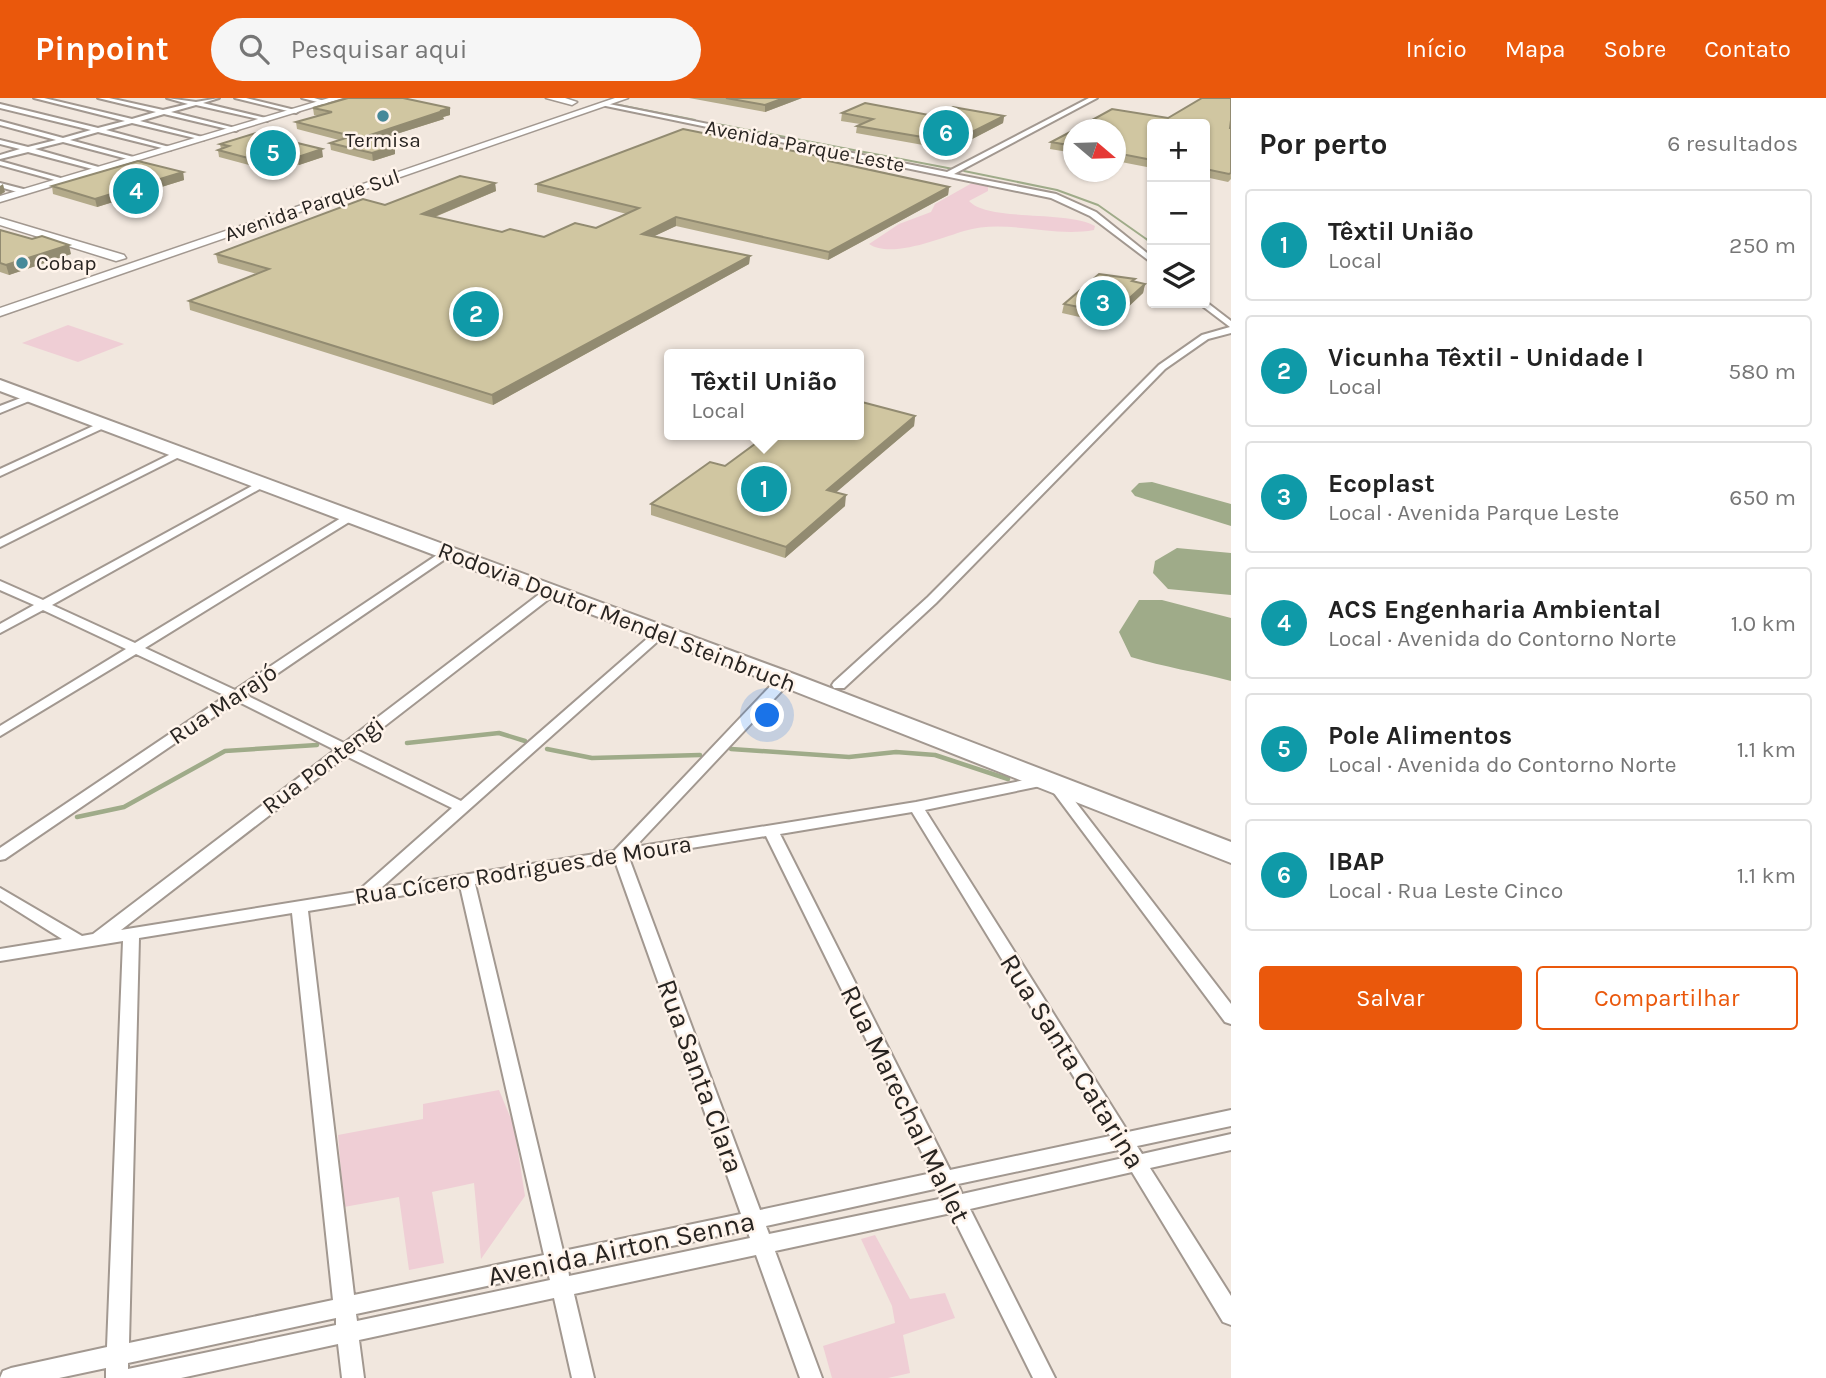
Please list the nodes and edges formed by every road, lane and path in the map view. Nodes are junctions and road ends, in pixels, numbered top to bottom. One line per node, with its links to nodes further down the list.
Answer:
1 (37, 98): 16 (street)
2 (101, 98): 21 (street)
3 (170, 98): 15 (street)
4 (216, 98): 15 (street)
5 (238, 98): 19 (street)
6 (306, 98): 13 (street)
7 (339, 98): 13 (street)
8 (551, 98): 14 (street)
9 (585, 98): 14 (street)
10 (624, 98): 17 (street, Avenida Parque Sul)
11 (1094, 98): 40 (street)
12 (86, 100): 16 (street)
13 (325, 102): 19 (street)
14 (572, 102): 20 (street)
15 (196, 104): 21 (street); 24 (street)
16 (67, 105): 22 (street); 25 (street)
17 (604, 105): 40 (street, Avenida Parque Leste); 41 (street, Avenida Parque Sul)
18 (0, 106): 22 (street)
19 (296, 111): 24 (street)
20 (548, 111)
21 (165, 112): 25 (street); 27 (street)
22 (32, 114): 26 (street); 28 (street)
23 (524, 119): 38 (street, Avenida Parque Sul)
24 (267, 120): 27 (street)
25 (133, 121): 28 (street); 29 (street)
26 (0, 123): 30 (street)
27 (236, 129): 29 (street)
28 (98, 131): 30 (street); 32 (street)
29 (203, 138): 32 (street)
30 (63, 140): 33 (street); 35 (street)
31 (0, 142): 33 (street)
32 (170, 148): 35 (street)
33 (28, 150): 34 (street); 37 (street)
34 (0, 157)
35 (135, 159): 37 (street)
36 (0, 163): 42 (street)
37 (100, 169): 42 (street)
38 (381, 169): 39 (street, Avenida Parque Sul); 41 (street)
39 (368, 173): 41 (street); 46 (street, Avenida Parque Sul)
40 (949, 174): 48 (street, Avenida Parque Leste)
41 (397, 176): 51 (street, Avenida Parque Sul)
42 (62, 180): 44 (street)
43 (0, 185): 44 (street)
44 (23, 192): 45 (street)
45 (0, 199)
46 (274, 205)
47 (0, 221): 49 (street)
48 (1147, 257)
49 (0, 298)
50 (1210, 308): 52 (street)
51 (0, 312)
52 (1231, 325)
53 (1231, 330): 72 (street)
54 (0, 374): 72 (highway, Rodovia Doutor Mendel Steinbruch)
55 (0, 385): 56 (highway, Rodovia Doutor Mendel Steinbruch)
56 (31, 397): 57 (street); 58 (highway, Rodovia Doutor Mendel Steinbruch)
57 (0, 410)
58 (104, 424): 59 (highway, Rodovia Doutor Mendel Steinbruch); 60 (street)
59 (179, 453): 61 (highway, Rodovia Doutor Mendel Steinbruch); 63 (street)
60 (0, 473)
61 (261, 484): 62 (highway, Rodovia Doutor Mendel Steinbruch); 67 (street)
62 (350, 517): 64 (highway, Rodovia Doutor Mendel Steinbruch); 70 (street)
63 (0, 544)
64 (447, 553): 66 (highway, Rodovia Doutor Mendel Steinbruch); 73 (street, Rua Marajó)
65 (0, 585): 67 (street)
66 (551, 592): 69 (highway, Rodovia Doutor Mendel Steinbruch); 75 (street, Rua Pontengi)
67 (42, 606): 68 (street); 70 (street)
68 (0, 629)
69 (661, 633): 71 (highway, Rodovia Doutor Mendel Steinbruch); 77 (street)
70 (135, 649): 73 (street); 74 (street)
71 (785, 679): 76 (highway, Rodovia Doutor Mendel Steinbruch); 81 (street)
72 (839, 685): 80 (highway, Rodovia Doutor Mendel Steinbruch)
73 (235, 695): 75 (street); 83 (street, Rua Marajó)
74 (0, 732)
75 (343, 750): 77 (street); 89 (street, Rua Pontengi)
76 (1051, 783): 78 (street, Rua Cícero Rodrigues de Moura); 82 (highway, Rodovia Doutor Mendel Steinbruch); 92 (street)
77 (462, 807): 86 (street)
78 (916, 807): 79 (street, Rua Cícero Rodrigues de Moura); 94 (street, Rua Santa Catarina)
79 (770, 829): 81 (street, Rua Cícero Rodrigues de Moura); 97 (street, Rua Marechal Mallet)
80 (1231, 834)
81 (620, 853): 84 (street, Rua Cícero Rodrigues de Moura); 99 (street, Rua Santa Clara)
82 (1231, 853)
83 (0, 855)
84 (466, 880): 86 (street, Rua Cícero Rodrigues de Moura); 101 (street)
85 (0, 893): 90 (street)
86 (362, 896): 87 (street, Rua Cícero Rodrigues de Moura)
87 (299, 907): 88 (street, Rua Cícero Rodrigues de Moura); 103 (street)
88 (131, 934): 89 (street, Rua Cícero Rodrigues de Moura); 106 (street)
89 (97, 940): 90 (street, Rua Cícero Rodrigues de Moura)
90 (79, 942): 91 (street, Rua Cícero Rodrigues de Moura)
91 (0, 955)
92 (1231, 1017)
93 (1231, 1118): 94 (street, Avenida Airton Senna)
94 (1122, 1142): 96 (street, Rua Santa Catarina); 97 (street, Avenida Airton Senna)
95 (1231, 1142): 96 (street, Avenida Airton Senna)
96 (1135, 1162): 98 (street, Avenida Airton Senna); 104 (street, Rua Santa Catarina)
97 (943, 1179): 98 (street, Rua Marechal Mallet); 99 (street, Avenida Airton Senna)
98 (955, 1204): 100 (street, Avenida Airton Senna); 113 (street, Rua Marechal Mallet)
99 (753, 1220): 100 (street, Rua Santa Clara); 101 (street, Avenida Airton Senna)
100 (762, 1244): 102 (street, Avenida Airton Senna); 112 (street, Rua Santa Clara)
101 (556, 1260): 102 (street); 103 (street, Avenida Airton Senna)
102 (561, 1286): 105 (street, Avenida Airton Senna); 111 (street)
103 (345, 1308): 105 (street); 106 (street, Avenida Airton Senna)
104 (1231, 1315)
105 (349, 1331): 109 (street, Avenida Airton Senna); 110 (street)
106 (118, 1357): 107 (street, Avenida Airton Senna); 108 (street)
107 (11, 1378)
108 (117, 1378)
109 (132, 1378)
110 (353, 1378)
111 (583, 1378)
112 (811, 1378)
113 (1044, 1378)

